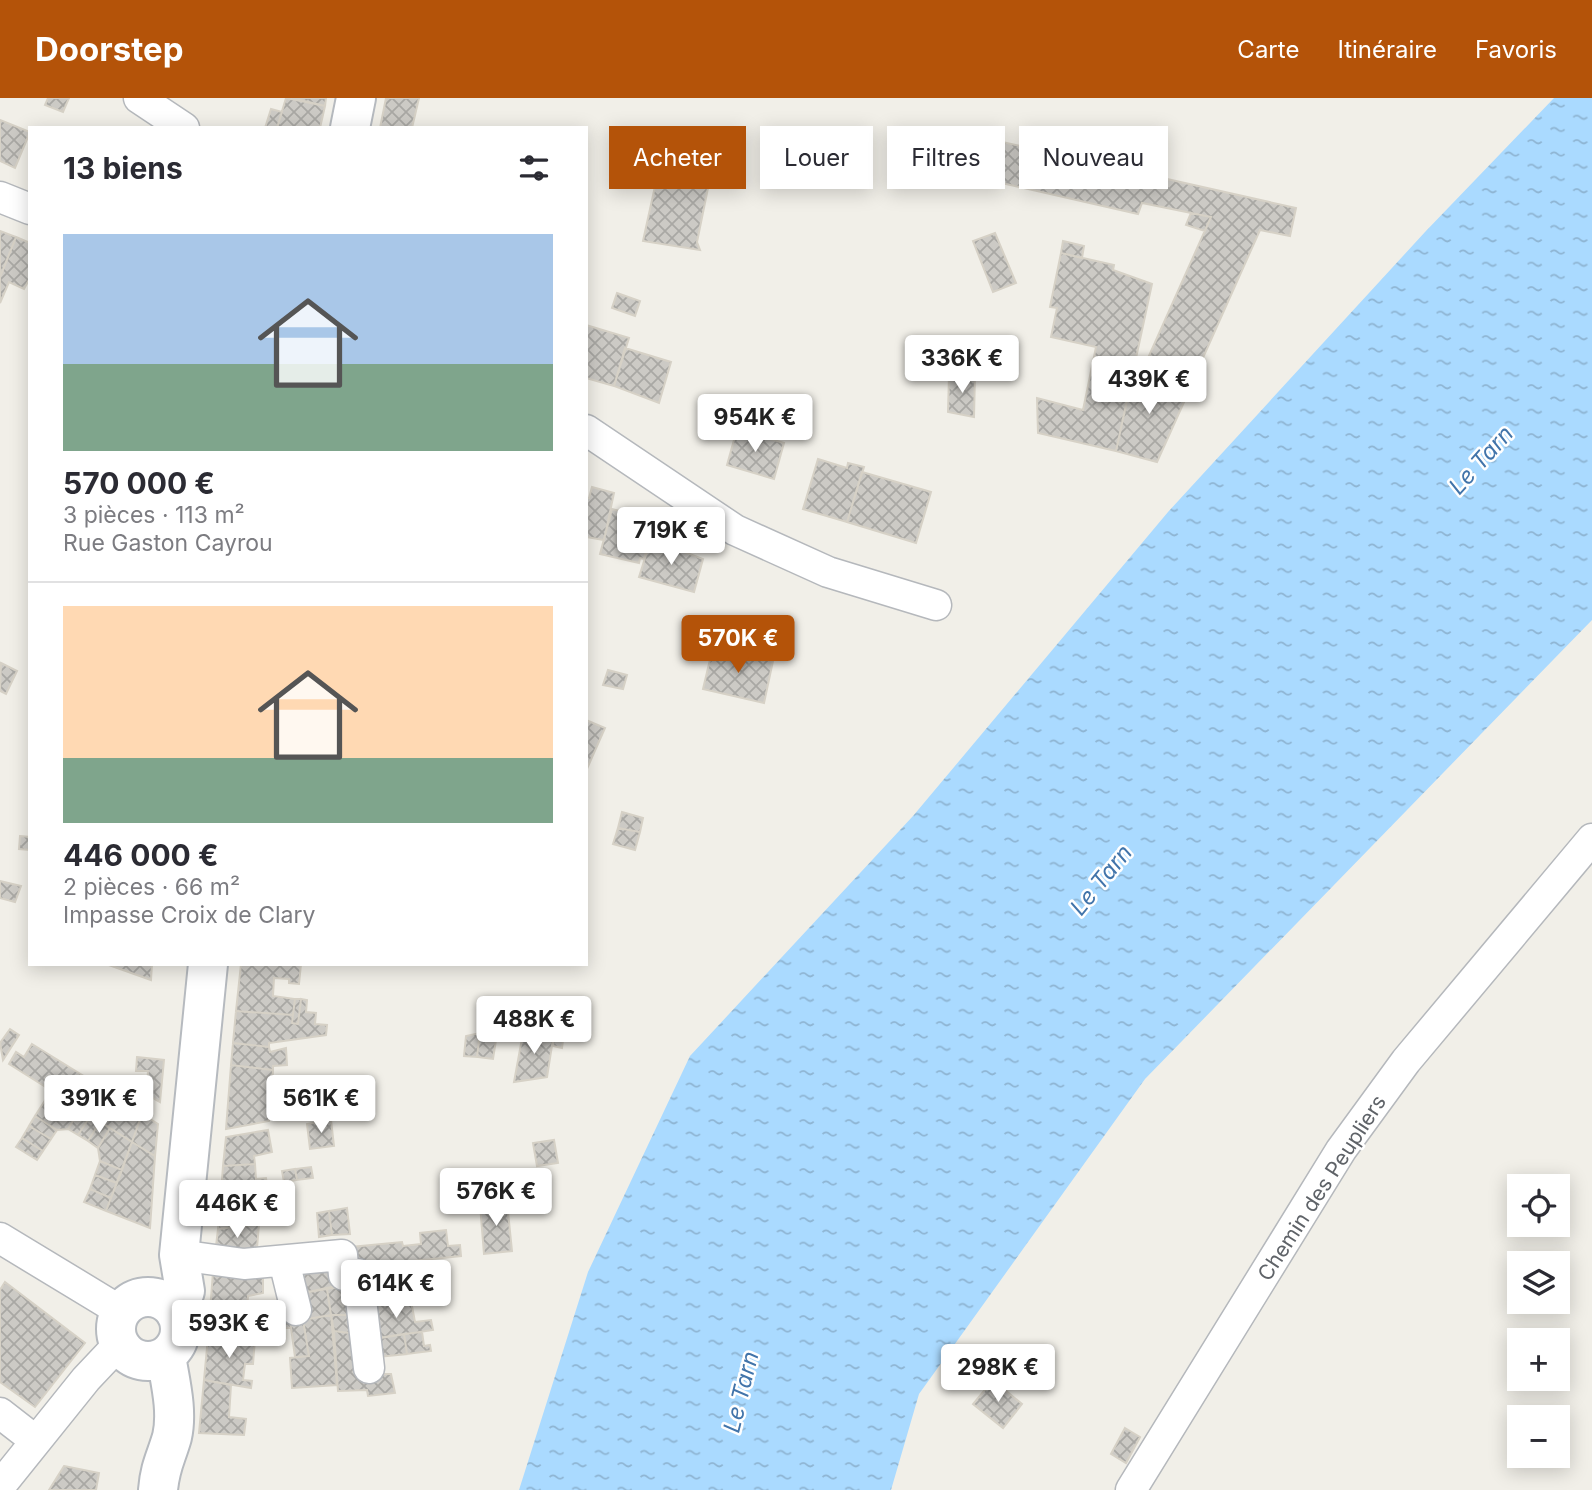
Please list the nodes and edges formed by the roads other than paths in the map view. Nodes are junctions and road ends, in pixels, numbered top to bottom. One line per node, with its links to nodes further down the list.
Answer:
1 (139, 98): 3 (street)
2 (356, 98): 4 (street)
3 (181, 126)
4 (349, 126)
5 (0, 197): 6 (street)
6 (28, 208)
7 (588, 431): 8 (street)
8 (936, 605)
9 (1592, 839): 21 (street, Chemin des Peupliers)
10 (208, 966): 12 (street)
11 (0, 1238): 15 (street)
12 (179, 1255): 13 (street); 15 (street)
13 (284, 1261): 14 (street); 16 (street)
14 (296, 1310)
15 (147, 1330): 18 (street); 19 (street)
16 (369, 1368)
17 (0, 1413): 18 (street)
18 (36, 1441): 20 (street)
19 (159, 1477)
20 (0, 1486)
21 (1131, 1490)

